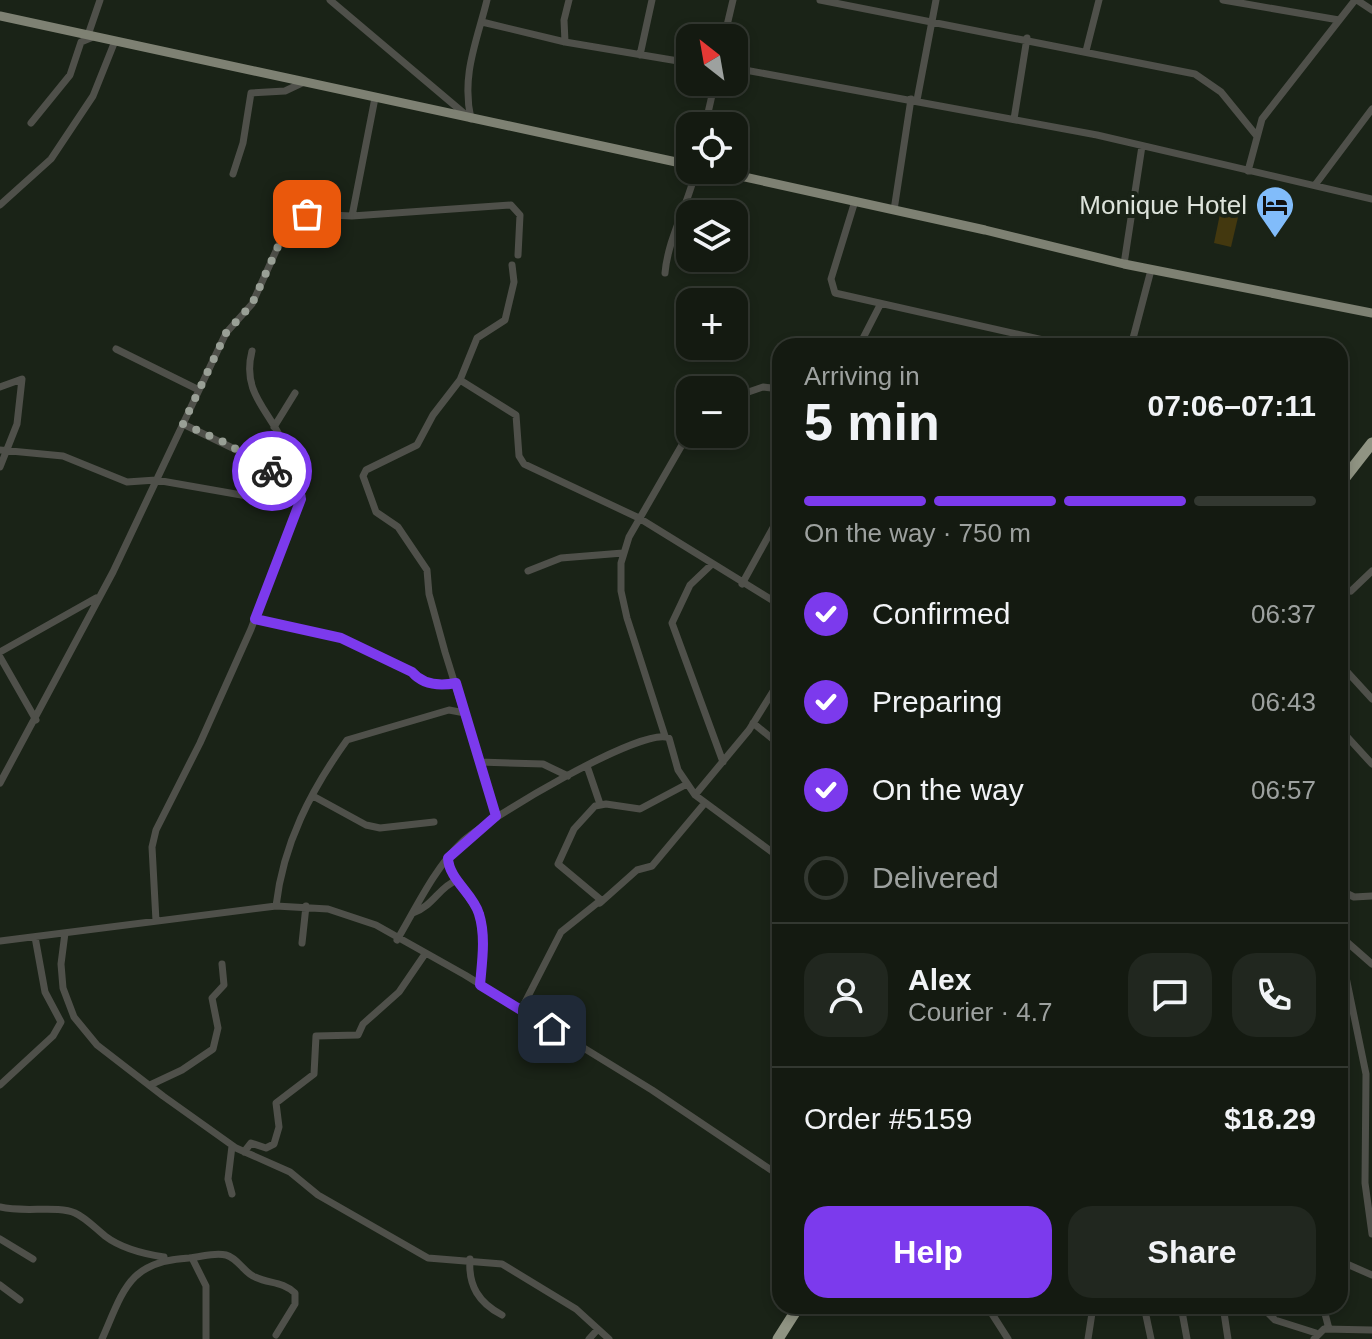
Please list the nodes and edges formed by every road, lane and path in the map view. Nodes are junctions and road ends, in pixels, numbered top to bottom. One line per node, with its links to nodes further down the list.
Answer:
1 (100, 0): 18 (street)
2 (330, 0): 30 (street)
3 (487, 0): 16 (street)
4 (569, 0): 21 (street)
5 (652, 0): 23 (street)
6 (733, 0): 17 (street)
7 (820, 0): 14 (street)
8 (936, 0): 14 (street)
9 (1099, 0): 22 (street)
10 (1223, 0): 15 (street)
11 (1356, 0): 12 (street); 15 (street)
12 (1372, 10)
13 (0, 16): 18 (main road)
14 (931, 20): 19 (street); 28 (street)
15 (1339, 20): 33 (street)
16 (482, 22): 21 (street); 30 (street)
17 (727, 24)
18 (91, 36): 20 (main road); 32 (street)
19 (1027, 38): 22 (street); 31 (street)
20 (115, 41): 26 (main road); 43 (street)
21 (565, 42): 23 (street)
22 (1086, 51): 33 (street)
23 (640, 55): 24 (street)
24 (676, 61)
25 (748, 70): 28 (street)
26 (302, 83): 27 (main road); 37 (street)
27 (375, 98): 30 (main road); 45 (street)
28 (914, 100): 31 (street); 44 (street)
29 (1372, 109): 40 (street)
30 (470, 118): 35 (main road)
31 (1014, 119): 34 (street)
32 (31, 123)
33 (1256, 135): 36 (street)
34 (1142, 146): 36 (street); 47 (street)
35 (676, 162)
36 (1248, 171): 40 (street)
37 (233, 174)
38 (748, 178): 42 (main road)
39 (693, 184): 50 (street)
40 (1315, 185): 41 (street)
41 (1372, 199)
42 (855, 201): 44 (main road); 51 (street)
43 (0, 205)
44 (894, 210): 47 (main road)
45 (352, 216): 46 (street); 61 (street)
46 (518, 255)
47 (1124, 264): 49 (main road)
48 (512, 265): 58 (street)
49 (1151, 270): 52 (main road); 55 (street)
50 (665, 273)
51 (880, 305): 53 (street); 54 (street)
52 (1372, 313)
53 (863, 338)
54 (1033, 338)
55 (1133, 338)
56 (116, 349): 61 (street)
57 (252, 351): 65 (street)
58 (460, 380): 74 (street); 87 (street)
59 (0, 387): 68 (street)
60 (772, 388): 62 (street)
61 (199, 390): 64 (street)
62 (748, 392)
63 (295, 393): 65 (street)
64 (183, 424): 71 (street); 72 (street)
65 (274, 427): 72 (street)
66 (1372, 443): 70 (highway)
67 (680, 448): 74 (street)
68 (3, 450): 69 (street); 71 (street)
69 (0, 467)
70 (1348, 474)
71 (156, 480): 73 (street); 82 (street)
72 (285, 480): 73 (street)
73 (301, 493): 84 (street)
74 (639, 518): 76 (street); 77 (street)
75 (772, 530): 80 (street)
76 (623, 553): 78 (street); 93 (street)
77 (711, 565): 80 (street); 97 (street)
78 (528, 571)
79 (1372, 571): 81 (street)
80 (742, 584): 83 (street)
81 (1351, 591)
82 (98, 597): 85 (street); 91 (street)
83 (772, 601)
84 (255, 619): 87 (street); 118 (street)
85 (0, 654): 91 (street)
86 (1348, 675): 89 (street)
87 (456, 683): 90 (street)
88 (772, 693): 92 (street)
89 (1372, 699)
90 (465, 714): 96 (street); 104 (street)
91 (36, 720): 101 (street)
92 (753, 723): 94 (street); 97 (street)
93 (665, 736): 99 (street); 102 (street)
94 (772, 738)
95 (1348, 738): 98 (street)
96 (479, 762): 100 (street); 107 (street)
97 (723, 762): 103 (street)
98 (1372, 764)
99 (587, 766): 100 (street); 105 (street)
100 (568, 776): 107 (street)
101 (0, 783)
102 (687, 784): 103 (street); 105 (street)
103 (695, 795): 106 (street)
104 (313, 796): 108 (street); 115 (street)
105 (600, 804): 114 (street)
106 (704, 804): 109 (street); 114 (street)
107 (496, 816): 110 (street)
108 (434, 822)
109 (772, 852)
110 (448, 858): 111 (street); 117 (street)
111 (457, 880): 117 (street); 128 (street)
112 (1348, 894): 113 (street)
113 (1372, 896)
114 (599, 903): 130 (street)
115 (276, 906): 116 (street); 118 (street)
116 (306, 906): 121 (street); 123 (street)
117 (413, 913): 121 (street)
118 (156, 921): 119 (street)
119 (65, 933): 120 (street); 133 (street)
120 (35, 937): 122 (street); 132 (street)
121 (397, 940): 125 (street)
122 (0, 941)
123 (302, 943)
124 (1348, 943): 127 (street)
125 (425, 954): 128 (street); 135 (street)
126 (222, 964): 133 (street)
127 (1372, 964)
128 (480, 985): 130 (street)
129 (1348, 987): 136 (street)
130 (521, 1010): 137 (street)
131 (0, 1071): 132 (street)
132 (2, 1083)
133 (150, 1085): 134 (street)
134 (232, 1146): 135 (street); 138 (street)
135 (244, 1152): 145 (street)
136 (1369, 1160): 140 (street)
137 (772, 1171)
138 (232, 1194)
139 (0, 1207): 142 (street)
140 (1372, 1234)
141 (0, 1239): 144 (street)
142 (167, 1258): 143 (street); 165 (street)
143 (192, 1258): 163 (street); 166 (street)
144 (33, 1259)
145 (470, 1259): 159 (street); 160 (street)
146 (1348, 1264): 148 (street)
147 (0, 1275): 149 (street)
148 (1372, 1275)
149 (1, 1285): 150 (street)
150 (20, 1300)
151 (794, 1314): 169 (highway)
152 (992, 1314): 170 (street)
153 (1092, 1314): 171 (street)
154 (1146, 1314): 172 (street)
155 (1182, 1314): 173 (street)
156 (1224, 1314): 174 (street)
157 (1269, 1314): 164 (street)
158 (1325, 1314): 161 (street)
159 (502, 1315)
160 (598, 1329): 167 (street); 168 (street)
161 (1329, 1329): 162 (street); 164 (street)
162 (1372, 1330)
163 (276, 1335)
164 (1315, 1336)
165 (102, 1339)
166 (206, 1339)
167 (589, 1339)
168 (609, 1339)
169 (778, 1339)
170 (1008, 1339)
171 (1088, 1339)
172 (1151, 1339)
173 (1187, 1339)
174 (1228, 1339)

